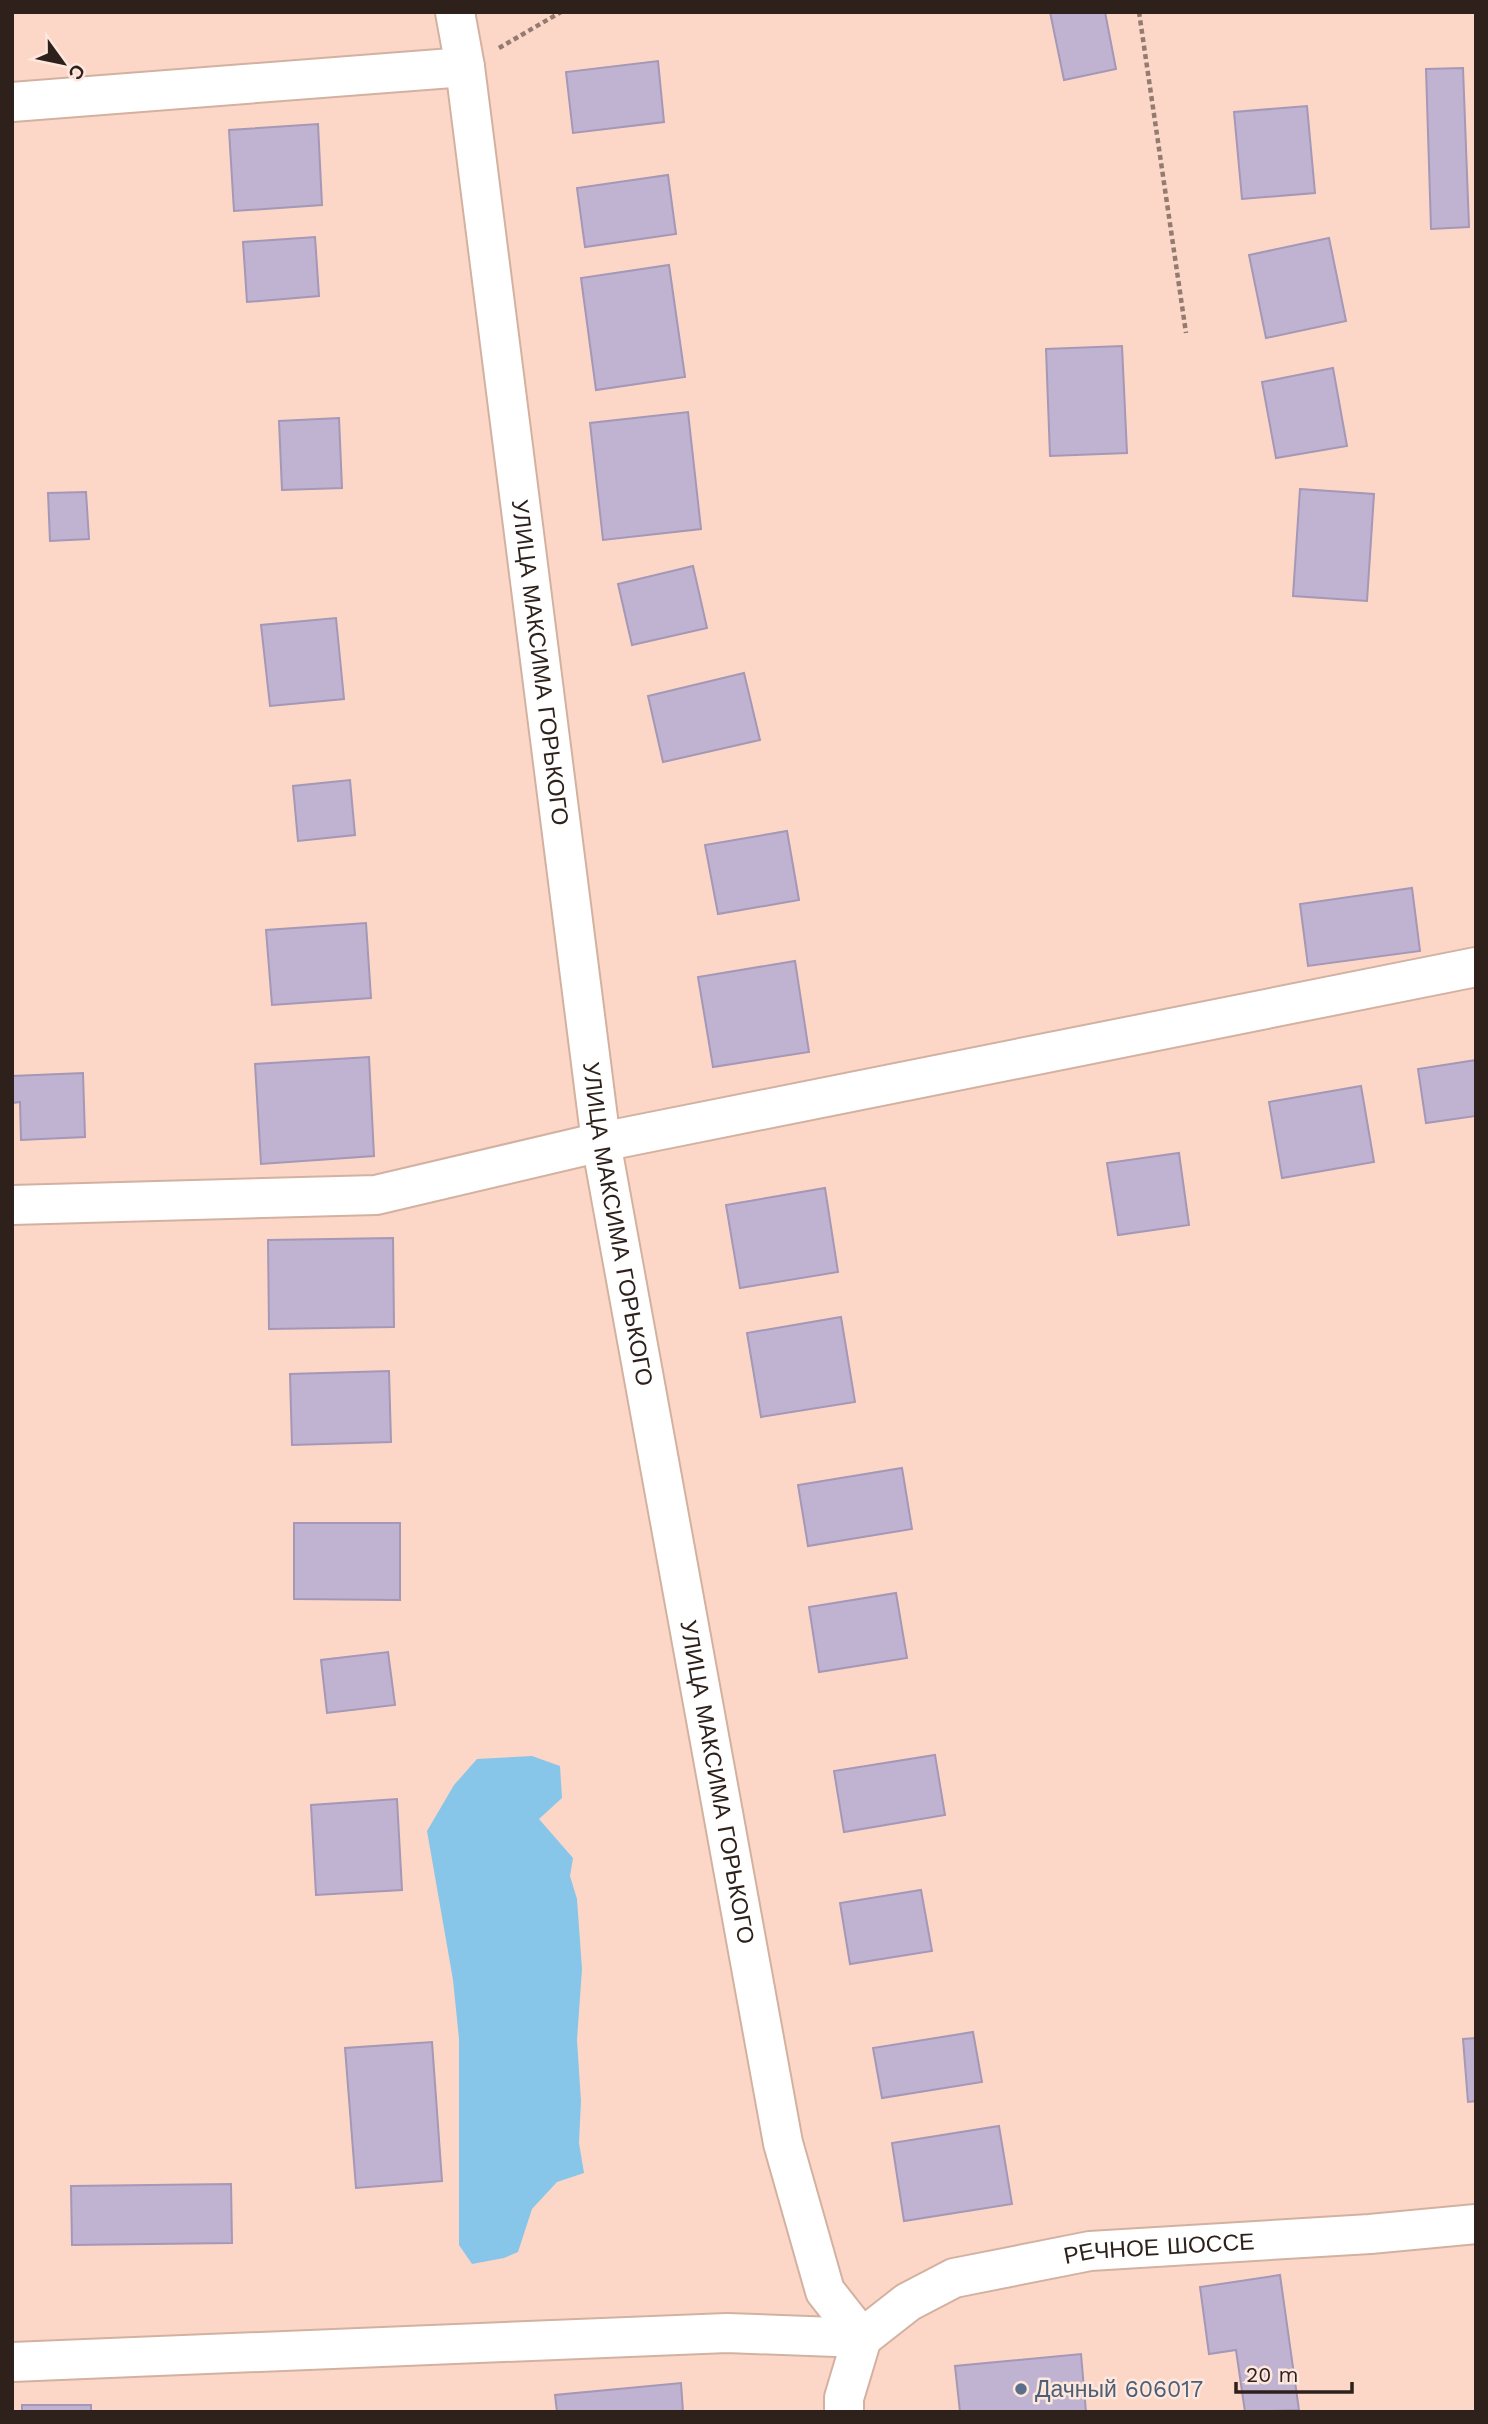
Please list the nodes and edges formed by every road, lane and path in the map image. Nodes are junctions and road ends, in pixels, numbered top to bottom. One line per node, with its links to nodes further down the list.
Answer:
1 (455, 12): 4 (street, УЛИЦА МАКСИМА ГОРЬКОГО)
2 (561, 12): 4 (path)
3 (1139, 12): 6 (path)
4 (465, 67): 5 (street); 8 (street, УЛИЦА МАКСИМА ГОРЬКОГО)
5 (12, 102)
6 (1186, 333)
7 (1476, 967): 8 (street)
8 (601, 1142): 9 (street); 11 (street, УЛИЦА МАКСИМА ГОРЬКОГО)
9 (12, 1205)
10 (1476, 2224): 11 (street, РЕЧНОЕ ШОССЕ)
11 (862, 2338): 12 (street); 13 (street)
12 (12, 2362)
13 (844, 2412)

